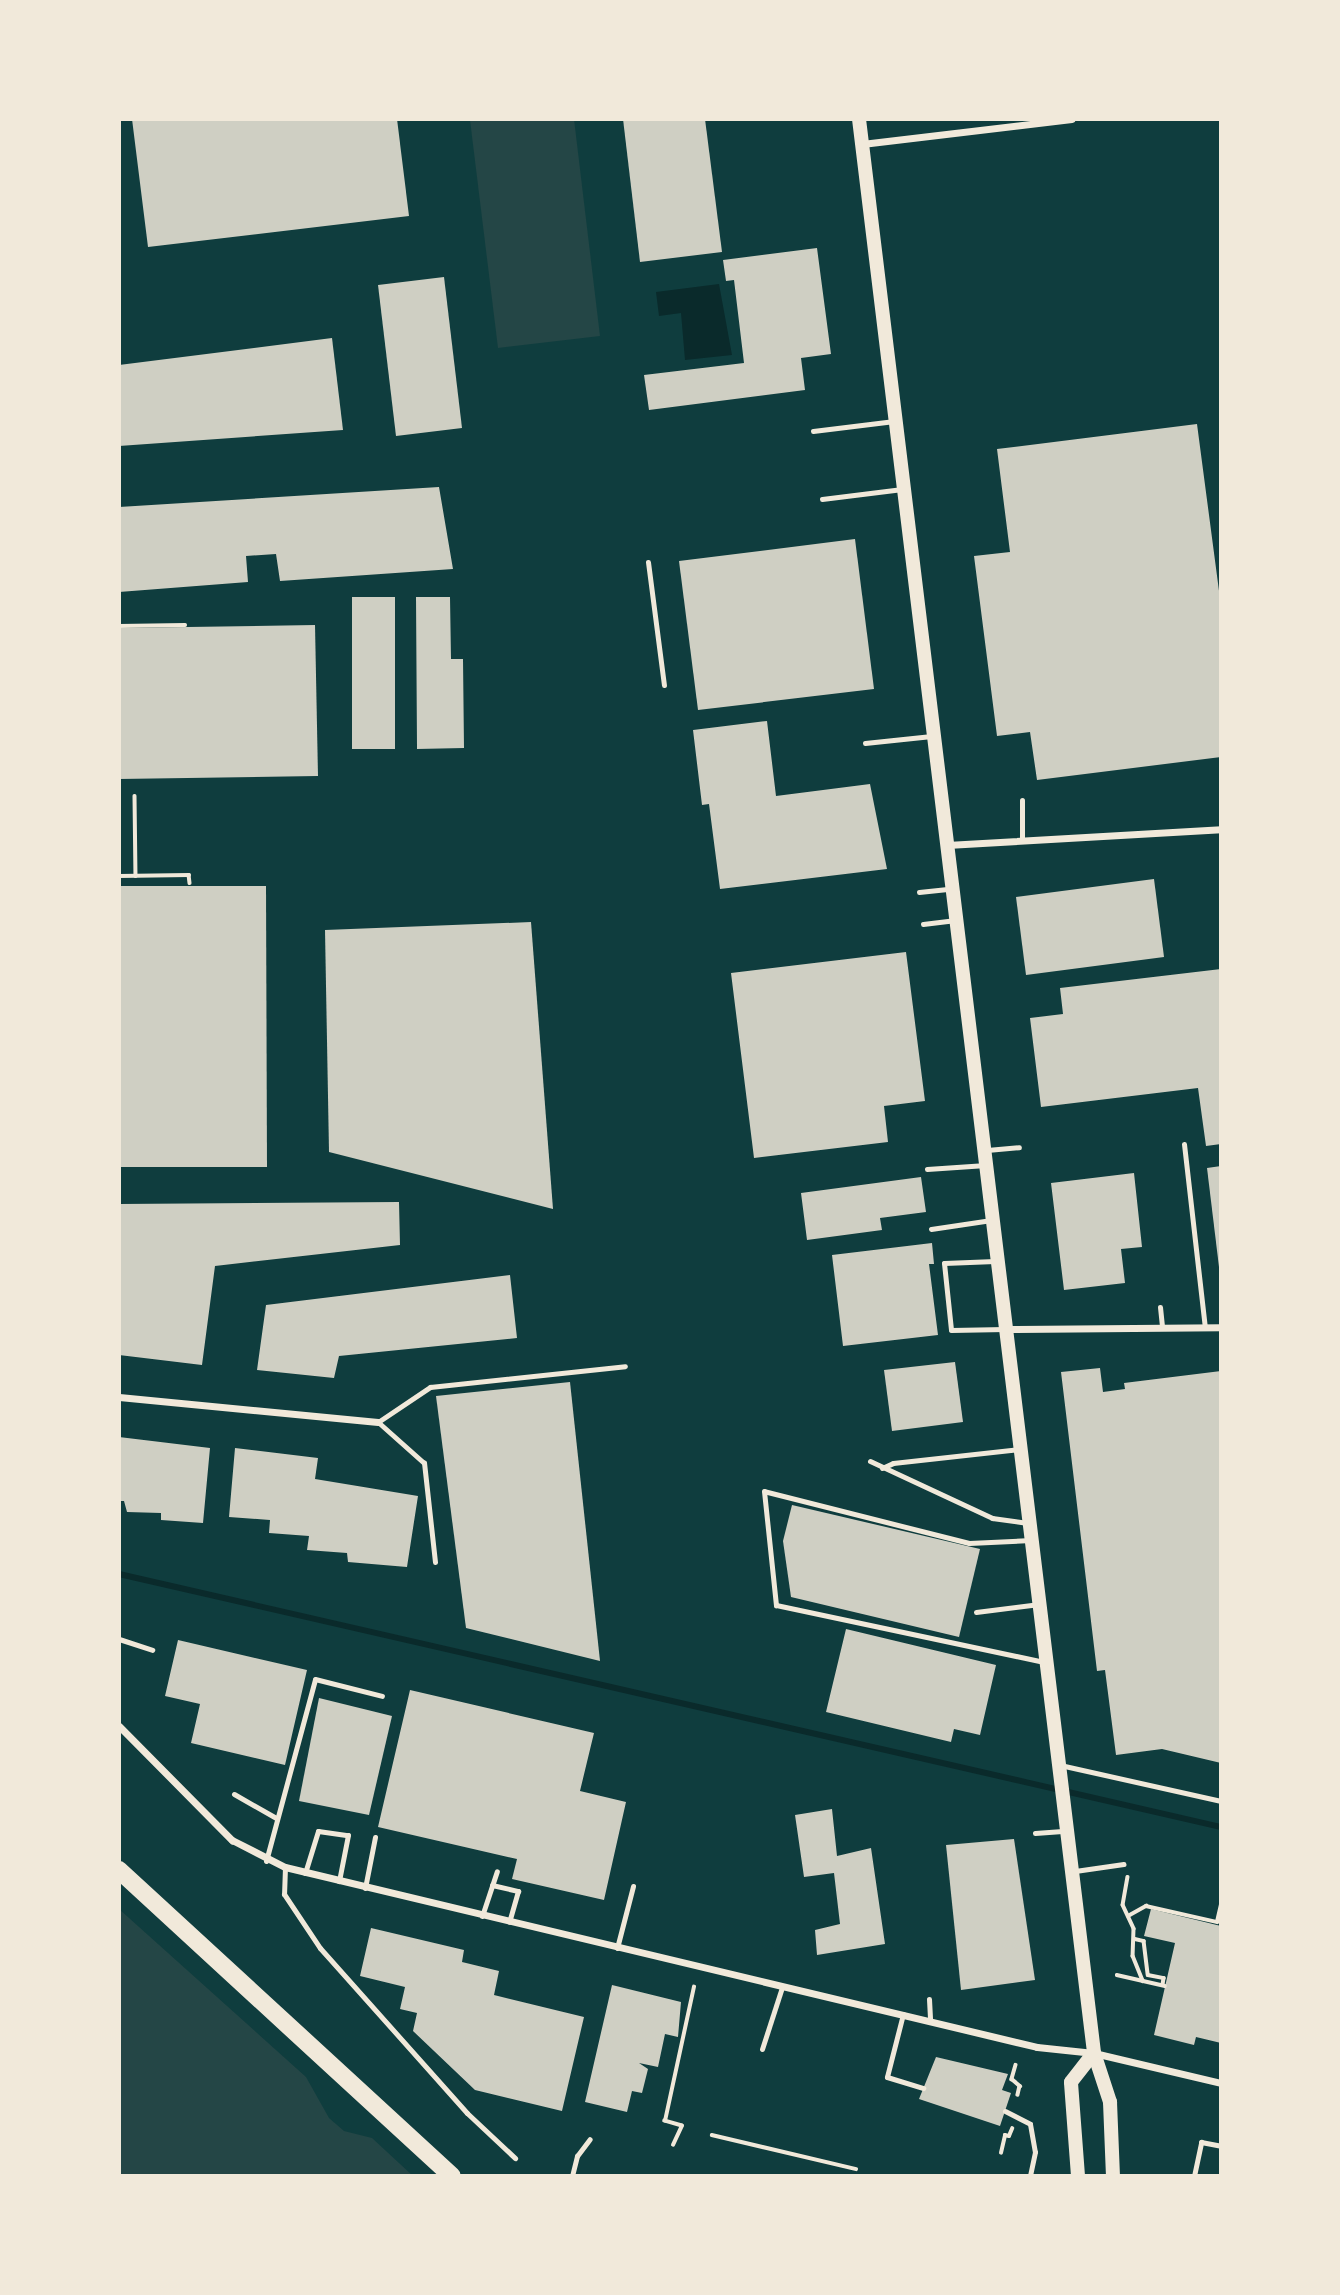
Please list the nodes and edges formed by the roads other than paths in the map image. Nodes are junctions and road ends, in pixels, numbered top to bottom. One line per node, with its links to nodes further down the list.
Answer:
1 (859, 119): 4 (main road)
2 (1072, 119): 3 (street)
3 (1061, 120): 4 (street)
4 (862, 144): 5 (main road)
5 (895, 420): 6 (lane); 7 (main road)
6 (813, 431)
7 (904, 489): 8 (lane); 11 (main road)
8 (821, 499)
9 (648, 562): 10 (lane)
10 (664, 685)
11 (933, 736): 12 (lane); 16 (main road)
12 (865, 743)
13 (1022, 800): 15 (lane)
14 (1221, 829): 15 (street)
15 (1022, 841): 16 (street)
16 (947, 845): 17 (main road)
17 (952, 889): 18 (lane); 19 (main road)
18 (919, 892)
19 (956, 920): 20 (lane); 23 (main road)
20 (923, 924)
21 (1184, 1144): 30 (lane)
22 (1019, 1147): 23 (lane)
23 (986, 1158): 24 (lane); 25 (main road)
24 (927, 1169)
25 (994, 1220): 26 (lane); 27 (main road)
26 (931, 1229)
27 (999, 1261): 32 (main road); 32 (lane)
28 (1160, 1307): 29 (lane)
29 (1162, 1327): 30 (street); 32 (street)
30 (1205, 1327): 31 (street)
31 (1221, 1327)
32 (1008, 1329): 36 (main road)
33 (625, 1366): 35 (lane)
34 (119, 1397): 35 (street)
35 (378, 1422): 41 (lane)
36 (1022, 1448): 38 (lane); 39 (main road)
37 (870, 1461): 38 (lane)
38 (882, 1468): 39 (lane)
39 (1031, 1523): 40 (main road)
40 (1033, 1540): 42 (main road); 46 (lane)
41 (435, 1562)
42 (1040, 1603): 43 (lane); 46 (main road)
43 (976, 1612)
44 (119, 1639): 45 (lane)
45 (152, 1650)
46 (1047, 1663): 49 (main road)
47 (382, 1696): 52 (lane)
48 (119, 1726): 56 (street)
49 (1060, 1770): 51 (lane); 53 (main road)
50 (234, 1794): 52 (lane)
51 (1221, 1801)
52 (276, 1818): 56 (lane)
53 (1066, 1830): 54 (lane); 61 (main road)
54 (1035, 1833)
55 (375, 1837): 66 (lane)
56 (266, 1861): 58 (street)
57 (1127, 1865): 61 (lane)
58 (285, 1867): 62 (street); 81 (lane)
59 (119, 1870): 82 (highway)
60 (497, 1871): 64 (lane)
61 (1071, 1871): 75 (main road)
62 (305, 1873): 63 (street); 63 (lane)
63 (339, 1881): 66 (street)
64 (492, 1885): 67 (lane); 68 (lane)
65 (632, 1886): 69 (lane)
66 (365, 1888): 67 (street)
67 (482, 1916): 68 (street)
68 (509, 1922): 69 (street)
69 (617, 1948): 70 (street)
70 (782, 1987): 72 (street); 74 (lane)
71 (929, 2000): 73 (lane)
72 (903, 2014): 73 (street); 77 (lane)
73 (930, 2021): 75 (street)
74 (762, 2049)
75 (1094, 2053): 76 (street); 85 (main road); 86 (main road)
76 (1221, 2084)
77 (923, 2088)
78 (1005, 2111): 84 (lane)
79 (590, 2139): 83 (lane)
80 (1221, 2145): 87 (lane)
81 (515, 2158)
82 (452, 2176)
83 (572, 2176)
84 (1030, 2176)
85 (1078, 2176)
86 (1113, 2176)
87 (1194, 2176)

